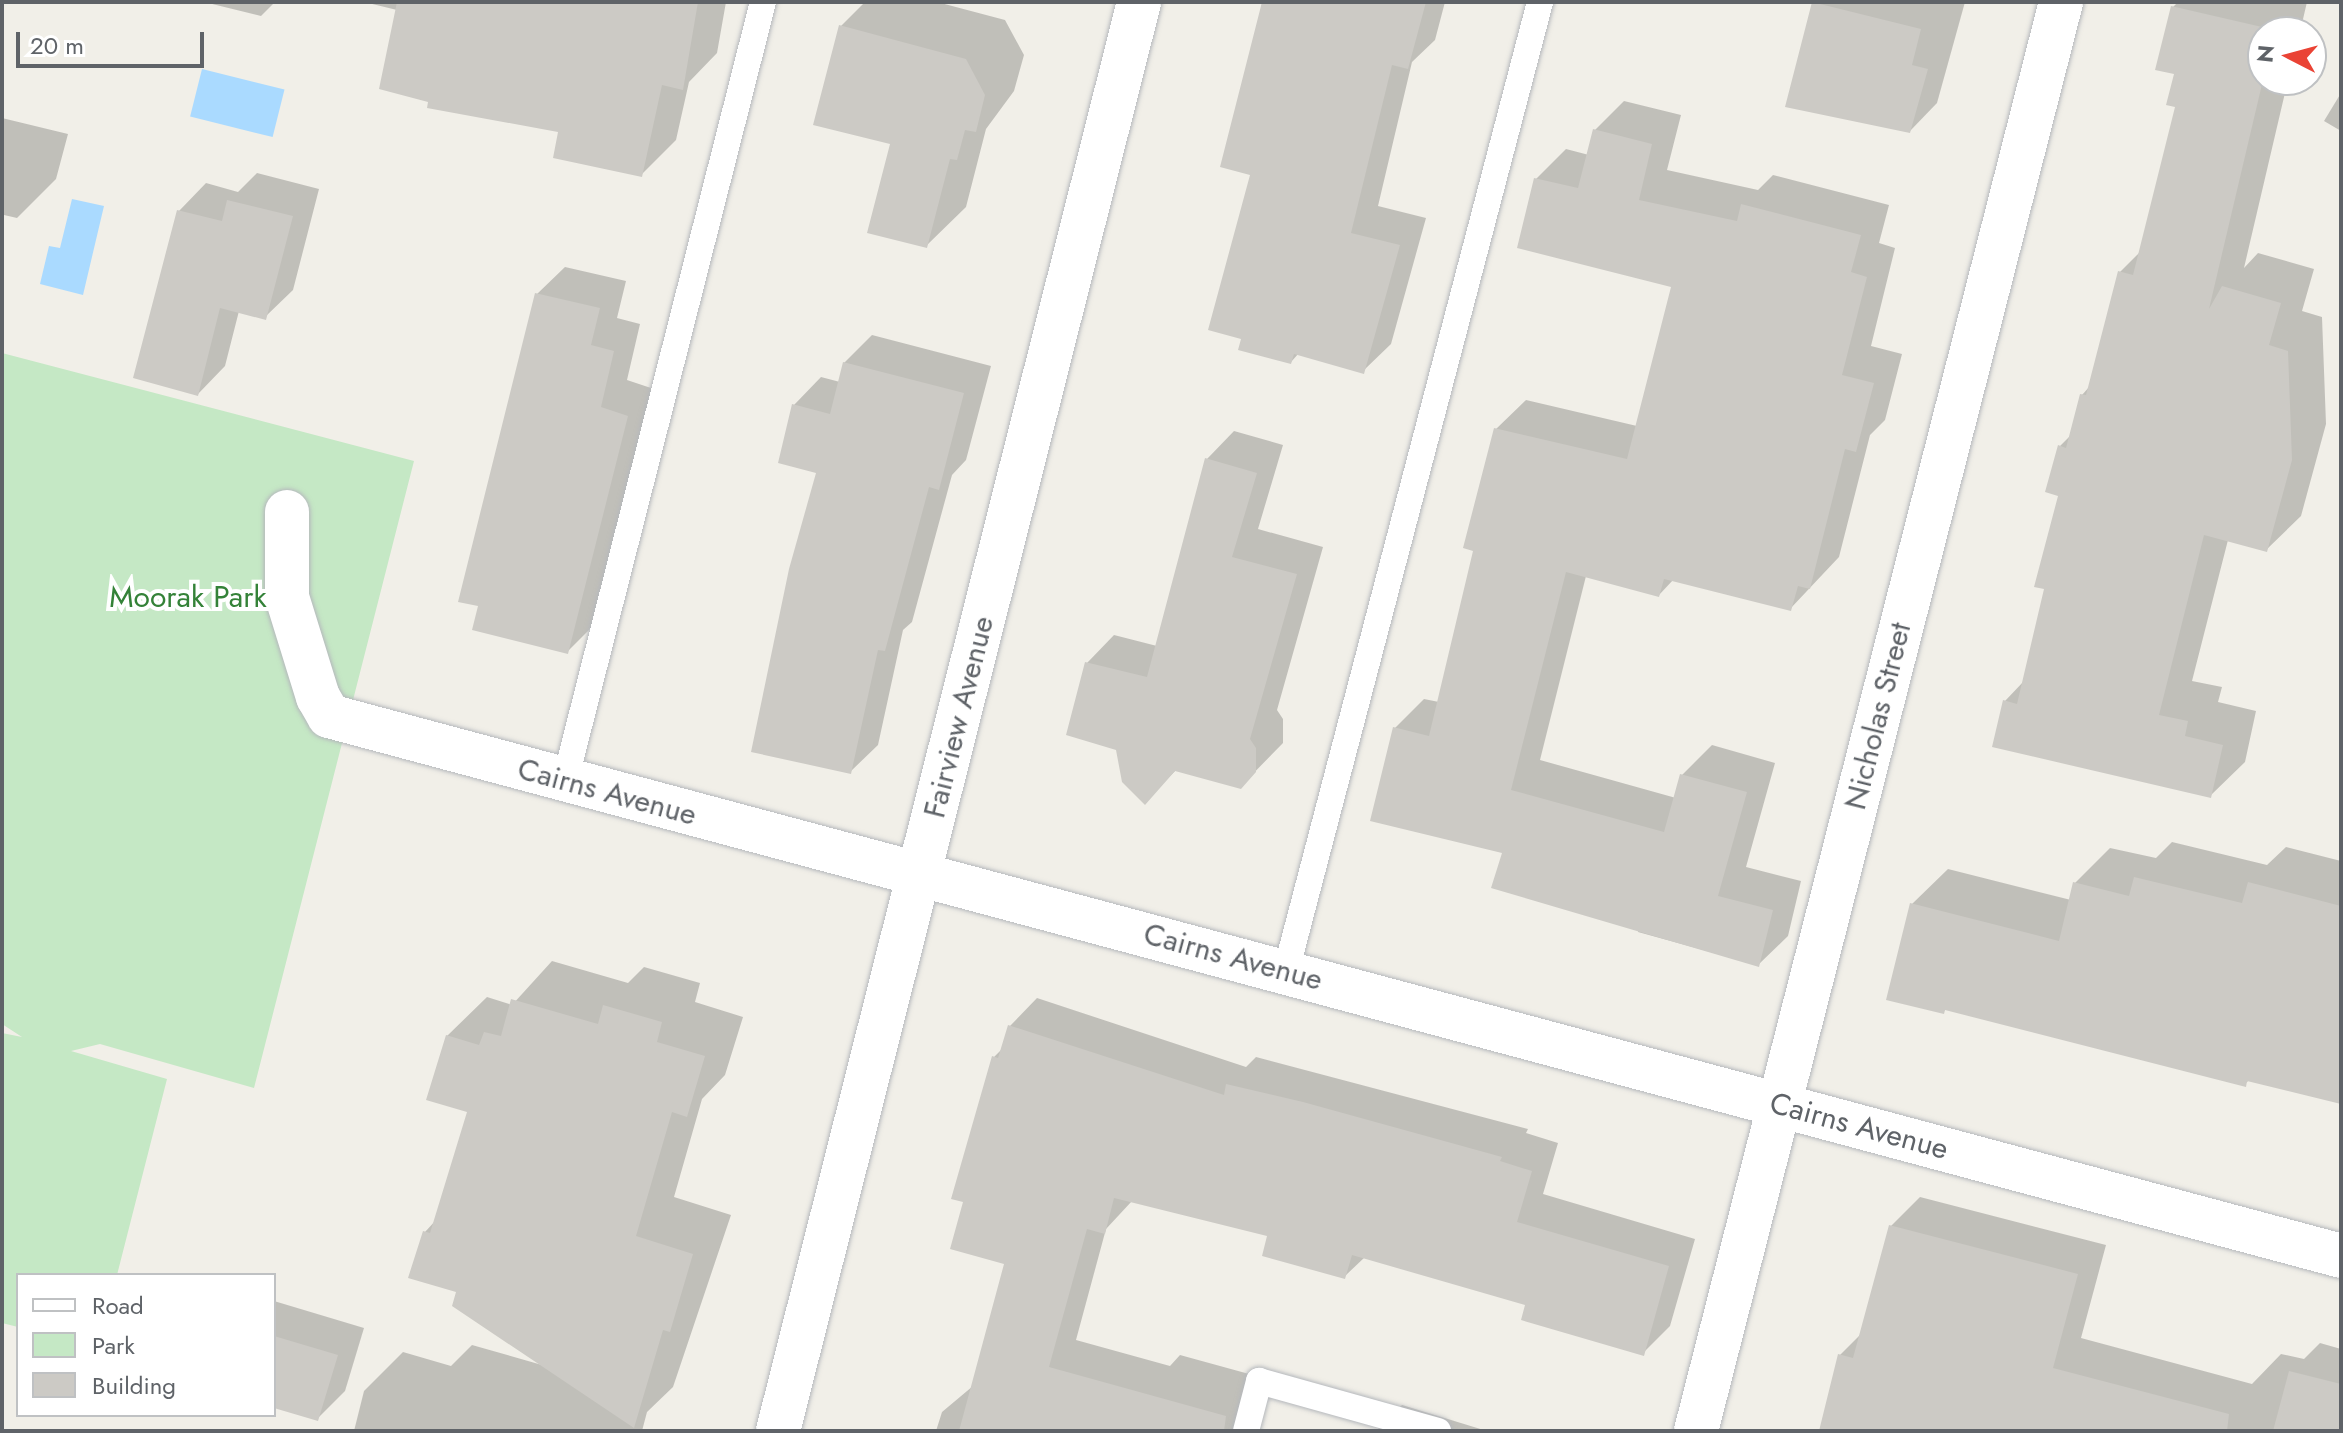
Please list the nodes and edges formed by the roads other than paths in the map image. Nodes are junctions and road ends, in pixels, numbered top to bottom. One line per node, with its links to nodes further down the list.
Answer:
1 (763, 2): 6 (lane)
2 (1139, 2): 7 (street, Fairview Avenue)
3 (1540, 2): 8 (lane)
4 (2061, 2): 9 (street, Nicholas Street)
5 (287, 512): 6 (street, Cairns Avenue)
6 (565, 781): 7 (street, Cairns Avenue)
7 (919, 874): 8 (street, Cairns Avenue); 11 (street, Fairview Avenue)
8 (1286, 971): 9 (street, Cairns Avenue)
9 (1779, 1104): 10 (street, Cairns Avenue); 14 (street, Nicholas Street)
10 (2341, 1256)
11 (778, 1431)
12 (1246, 1431): 13 (lane)
13 (1438, 1431)
14 (1696, 1431)

